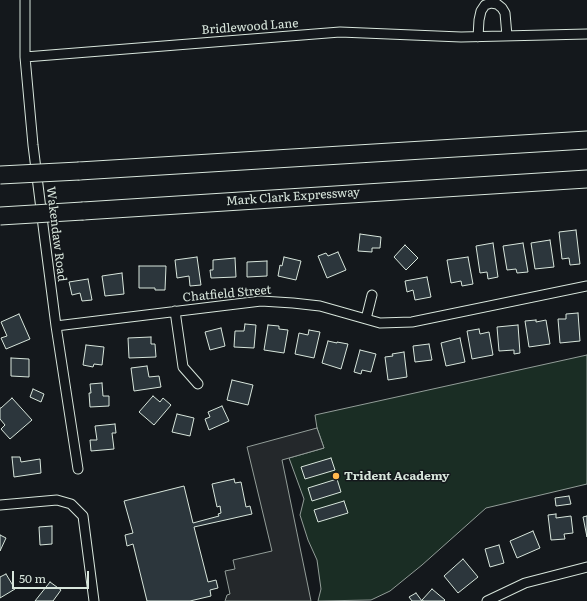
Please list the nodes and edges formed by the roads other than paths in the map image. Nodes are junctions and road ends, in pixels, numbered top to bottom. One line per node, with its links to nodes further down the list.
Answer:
1 (25, 0): 5 (street, Wakendaw Road)
2 (587, 34): 3 (street, Bridlewood Lane)
3 (507, 36): 4 (street, Bridlewood Lane); 4 (street)
4 (478, 37): 5 (street, Bridlewood Lane)
5 (24, 56): 14 (street, Wakendaw Road)
6 (587, 140): 7 (highway, bridge)
7 (0, 175)
8 (587, 179): 9 (highway, Mark Clark Expressway, bridge)
9 (0, 216)
10 (587, 286): 13 (street, Chatfield Street)
11 (372, 295): 13 (street)
12 (175, 311): 13 (street, Chatfield Street); 14 (street, Chatfield Street); 15 (street)
13 (366, 319)
14 (56, 326): 16 (street, Wakendaw Road)
15 (198, 384)
16 (78, 469)
17 (0, 506): 19 (street)
18 (587, 567): 20 (street)
19 (94, 601)
20 (487, 601)

